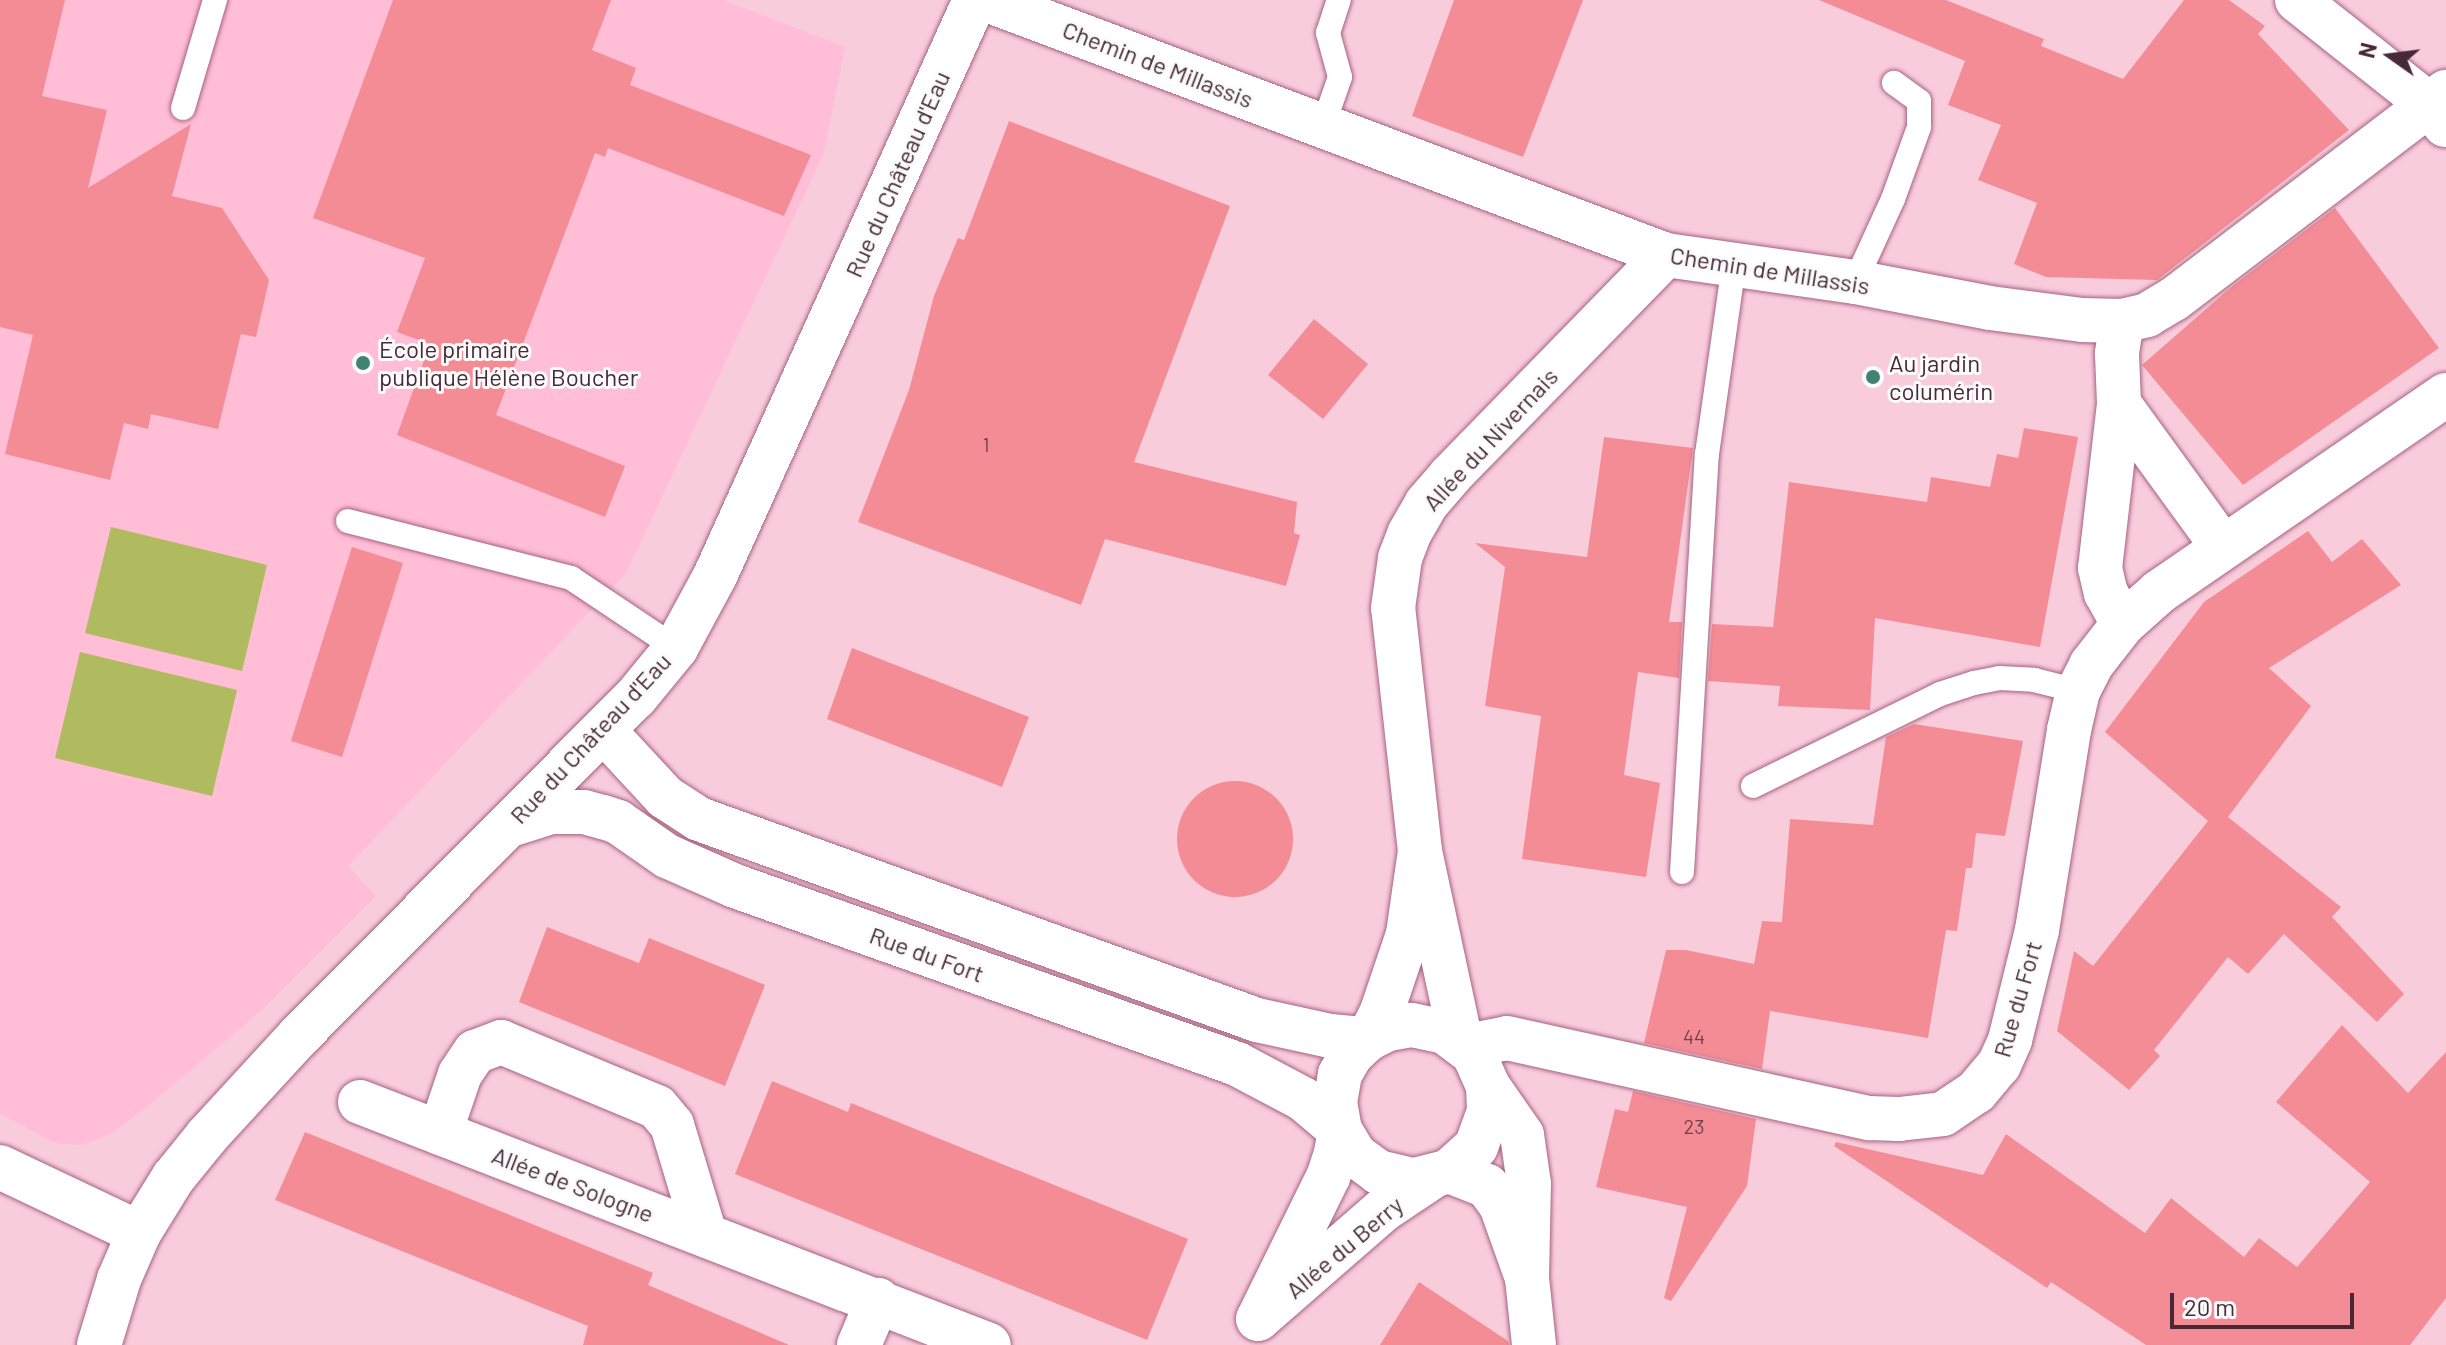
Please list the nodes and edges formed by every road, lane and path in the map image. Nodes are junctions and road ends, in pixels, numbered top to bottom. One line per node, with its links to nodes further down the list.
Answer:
1 (215, 0): 8 (lane)
2 (975, 0): 19 (street, Rue du Château d'Eau)
3 (987, 0): 9 (street, Chemin de Millassis)
4 (1339, 0): 9 (lane)
5 (2297, 0): 7 (street)
6 (1894, 83): 12 (lane)
7 (2440, 107): 13 (street, Chemin de Millassis)
8 (183, 108)
9 (1323, 126): 10 (street, Chemin de Millassis)
10 (1666, 255): 11 (street, Chemin de Millassis); 24 (street, Allée du Nivernais)
11 (1734, 265): 12 (street, Chemin de Millassis); 25 (lane)
12 (1855, 282): 13 (street, Chemin de Millassis)
13 (2122, 321): 15 (street)
14 (2446, 395): 17 (street, Rue du Fort)
15 (2119, 404): 17 (street); 18 (street)
16 (348, 521): 19 (lane)
17 (2223, 547): 18 (street, Rue du Fort)
18 (2123, 624): 20 (street, Rue du Fort)
19 (676, 648): 21 (street, Rue du Château d'Eau)
20 (2078, 691): 22 (lane); 27 (street, Rue du Fort)
21 (603, 730): 23 (street, Rue du Château d'Eau); 26 (street, Rue du Fort)
22 (1753, 786)
23 (508, 826): 30 (street, Rue du Fort); 34 (street, Rue du Château d'Eau)
24 (1420, 851): 26 (street, Allée du Nivernais); 27 (street, Allée du Nivernais)
25 (1682, 872)
26 (1368, 1039): 27 (street); 30 (street)
27 (1461, 1042): 28 (street)
28 (1488, 1086): 33 (street); 36 (street)
29 (360, 1102): 31 (street, Allée de Sologne)
30 (1340, 1130): 33 (street); 38 (street, Allée du Berry)
31 (440, 1133): 35 (street, Allée de Sologne); 35 (street, Allée de Sologne)
32 (0, 1167): 34 (street)
33 (1440, 1174): 36 (street); 38 (street, Allée du Berry)
34 (139, 1233): 39 (street, Rue du Château d'Eau)
35 (705, 1234): 37 (street, Allée de Sologne)
36 (1527, 1278): 42 (street)
37 (878, 1300): 40 (street); 41 (street, Allée de Sologne)
38 (1250, 1332)
39 (99, 1345)
40 (859, 1345)
41 (989, 1345)
42 (1534, 1345)

